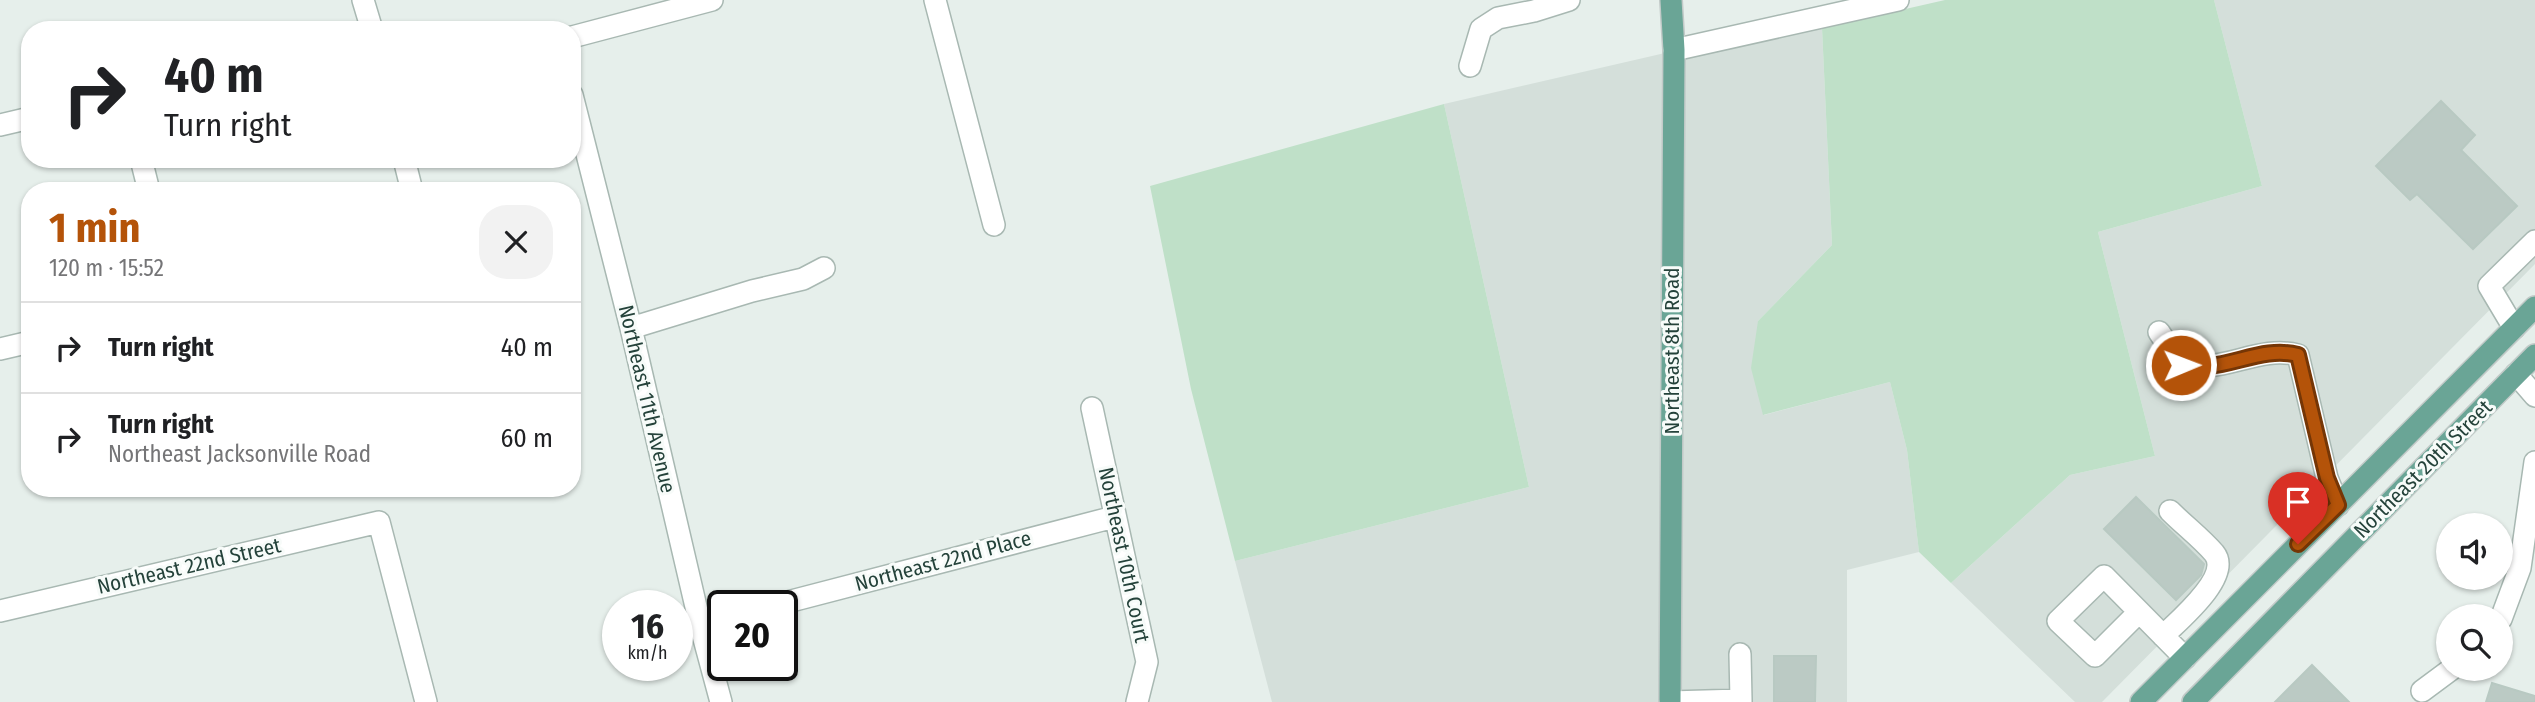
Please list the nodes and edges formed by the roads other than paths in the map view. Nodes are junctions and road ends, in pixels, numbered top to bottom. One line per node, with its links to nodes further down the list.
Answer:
1 (363, 0): 8 (street)
2 (712, 0): 9 (street)
3 (935, 0): 15 (street)
4 (1569, 0): 11 (street)
5 (1671, 0): 10 (main road, Northeast 8th Road)
6 (1898, 0): 7 (street)
7 (1810, 10): 10 (street)
8 (369, 21)
9 (581, 35)
10 (1674, 50): 49 (main road, Northeast 8th Road)
11 (1470, 66)
12 (21, 120): 13 (street)
13 (0, 125)
14 (581, 131): 19 (street, Northeast 11th Avenue)
15 (995, 225)
16 (2535, 241): 20 (street)
17 (824, 268): 19 (street)
18 (2535, 307): 20 (main road)
19 (631, 328): 38 (street, Northeast 11th Avenue)
20 (2514, 328): 29 (main road)
21 (2159, 332): 29 (street)
22 (21, 344): 23 (street)
23 (0, 349)
24 (2535, 355): 25 (main road, Northeast 20th Street)
25 (2516, 374): 26 (street); 50 (main road, Northeast 20th Street)
26 (2535, 396)
27 (1093, 408): 31 (street, Northeast 10th Court)
28 (2535, 462): 32 (street)
29 (2338, 505): 41 (main road)
30 (2170, 512): 39 (street)
31 (1114, 517): 33 (street, Northeast 22nd Place); 48 (street, Northeast 10th Court)
32 (2528, 573): 34 (street)
33 (798, 599)
34 (2510, 604)
35 (0, 611): 46 (street, Northeast 22nd Street)
36 (2139, 612): 39 (street)
37 (707, 622): 38 (street)
38 (700, 624): 47 (street, Northeast 11th Avenue)
39 (2163, 636): 41 (street)
40 (1740, 654): 45 (street)
41 (2185, 658): 44 (main road)
42 (2436, 681): 43 (street)
43 (2422, 691)
44 (2155, 697)
45 (1741, 701): 49 (street)
46 (426, 702)
47 (721, 702)
48 (1137, 702)
49 (1670, 702)
50 (2193, 702)

